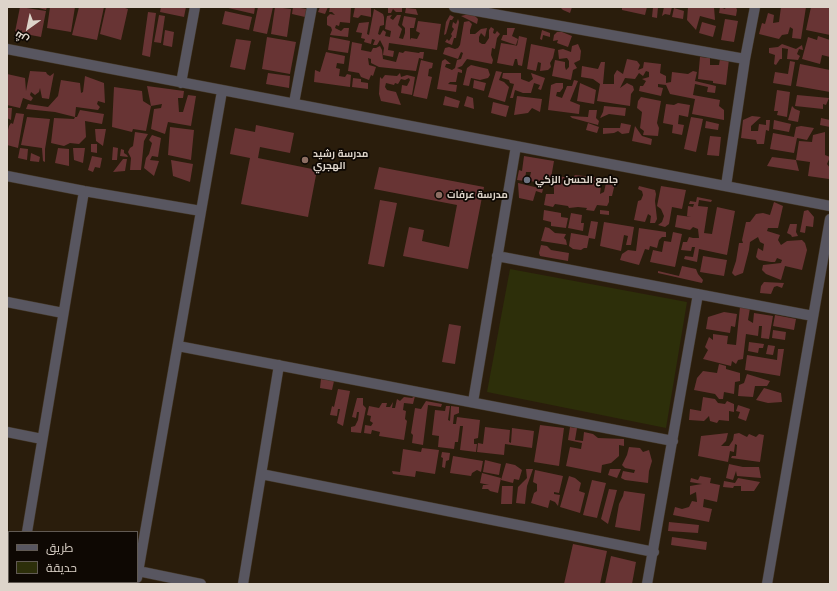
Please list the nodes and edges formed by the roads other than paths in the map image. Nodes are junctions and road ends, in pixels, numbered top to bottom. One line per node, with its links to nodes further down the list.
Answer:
1 (194, 7): 7 (street)
2 (312, 7): 9 (street)
3 (454, 7): 6 (street)
4 (755, 7): 6 (street)
5 (7, 49): 7 (street)
6 (745, 59): 12 (street)
7 (182, 82): 8 (street)
8 (222, 91): 9 (street); 15 (street)
9 (294, 103): 10 (street)
10 (516, 146): 12 (street); 17 (street)
11 (7, 176): 13 (street)
12 (726, 186): 14 (street)
13 (84, 191): 15 (street); 20 (street)
14 (830, 206)
15 (201, 211): 22 (street)
16 (830, 219): 21 (street)
17 (497, 256): 18 (street); 24 (street)
18 (698, 294): 21 (street); 27 (street)
19 (7, 302): 20 (street)
20 (64, 313): 26 (street)
21 (814, 316): 35 (street)
22 (178, 346): 23 (street); 31 (street)
23 (278, 365): 24 (street); 28 (street)
24 (473, 402): 27 (street)
25 (7, 432): 26 (street)
26 (42, 439): 29 (street)
27 (673, 441): 30 (street)
28 (261, 474): 30 (street); 33 (street)
29 (27, 531)
30 (654, 552): 34 (street)
31 (138, 575): 32 (street)
32 (201, 584)
33 (243, 584)
34 (647, 584)
35 (767, 584)

